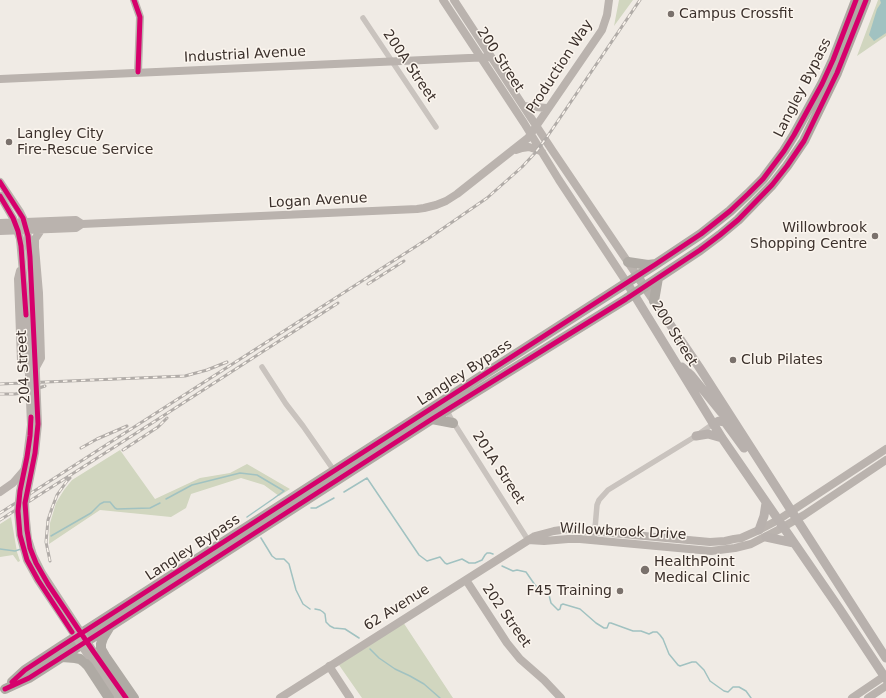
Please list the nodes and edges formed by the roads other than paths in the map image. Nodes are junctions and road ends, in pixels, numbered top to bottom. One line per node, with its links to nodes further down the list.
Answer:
1 (134, 0): 11 (main road)
2 (443, 0): 8 (main road, 200 Street)
3 (454, 0): 9 (main road, 200 Street)
4 (609, 0): 14 (main road, Production Way)
5 (856, 0): 31 (highway, Langley Bypass)
6 (866, 0): 33 (highway, Langley Bypass)
7 (363, 18): 10 (street, 200A Street)
8 (481, 57): 9 (main road, Industrial Avenue); 10 (main road, Industrial Avenue); 17 (main road, 200 Street)
9 (491, 57): 13 (main road, 200 Street)
10 (392, 61): 11 (main road, Industrial Avenue); 16 (street, 200A Street)
11 (138, 72): 12 (main road, Industrial Avenue)
12 (0, 79)
13 (524, 106): 14 (main road); 15 (main road, 200 Street)
14 (547, 108): 15 (main road, Production Way)
15 (537, 126): 17 (main road, Production Way); 30 (main road, 200 Street)
16 (436, 127)
17 (531, 134): 18 (main road, Logan Avenue); 19 (main road, 200 Street)
18 (511, 152): 19 (main road); 24 (main road, Logan Avenue)
19 (542, 152): 34 (main road, 200 Street)
20 (0, 182): 25 (main road)
21 (0, 196): 22 (main road, 204 Street)
22 (9, 210): 23 (main road); 26 (main road, 204 Street)
23 (1, 223): 26 (main road, Logan Avenue)
24 (82, 224): 25 (main road, Logan Avenue); 27 (main road, Logan Avenue)
25 (25, 226): 26 (main road, Logan Avenue); 27 (main road, Logan Avenue); 38 (main road, 204 Street)
26 (17, 227): 28 (main road, Logan Avenue); 29 (main road, 204 Street)
27 (41, 230): 41 (main road)
28 (0, 232)
29 (22, 261): 38 (main road, 204 Street); 41 (main road)
30 (628, 262): 31 (highway); 32 (main road, 200 Street)
31 (656, 264): 32 (highway, Langley Bypass)
32 (638, 277): 34 (highway, Langley Bypass); 35 (main road, 200 Street)
33 (658, 278): 35 (highway, Langley Bypass); 37 (highway)
34 (627, 283): 36 (main road, 200 Street); 42 (highway, Langley Bypass)
35 (644, 286): 36 (highway, Langley Bypass); 37 (main road, 200 Street)
36 (633, 294): 39 (main road, 200 Street); 43 (highway, Langley Bypass)
37 (654, 301): 44 (main road, 200 Street)
38 (31, 351): 65 (main road, 204 Street, bridge)
39 (674, 360): 44 (main road); 47 (main road, 200 Street)
40 (262, 367): 53 (street)
41 (32, 375): 54 (main road)
42 (448, 398): 43 (highway); 53 (highway, Langley Bypass)
43 (447, 410): 45 (highway, Langley Bypass); 46 (street, 201A Street)
44 (730, 416): 52 (main road, 200 Street)
45 (432, 419): 46 (highway); 53 (highway, Langley Bypass)
46 (453, 423): 61 (street, 201A Street)
47 (713, 424): 48 (street); 49 (main road, 200 Street); 52 (main road)
48 (696, 436): 49 (main road); 59 (street)
49 (722, 438): 55 (main road, 200 Street)
50 (886, 449): 56 (main road, Willowbrook Drive)
51 (886, 460): 56 (main road, Willowbrook Drive)
52 (767, 474): 56 (main road, 200 Street)
53 (337, 476): 64 (highway, Langley Bypass); 71 (highway, Langley Bypass)
54 (0, 492)
55 (766, 503): 57 (main road, 200 Street); 58 (main road)
56 (794, 515): 57 (main road, Willowbrook Drive); 67 (main road, 200 Street)
57 (781, 523): 58 (main road, Willowbrook Drive); 60 (main road, Willowbrook Drive); 62 (main road, 200 Street)
58 (759, 530): 59 (main road, Willowbrook Drive)
59 (595, 536): 60 (main road, Willowbrook Drive); 61 (main road, Willowbrook Drive)
60 (766, 536): 62 (main road)
61 (528, 540): 63 (main road, 62 Avenue)
62 (794, 543): 69 (main road, 200 Street)
63 (466, 580): 68 (main road, 62 Avenue); 78 (main road, 202 Street)
64 (109, 627): 66 (highway, Langley Bypass); 75 (highway)
65 (90, 653): 73 (main road, 204 Street); 74 (main road, 204 Street)
66 (62, 657): 71 (highway, Langley Bypass); 72 (highway)
67 (886, 658)
68 (329, 666): 76 (main road, 62 Avenue); 77 (main road)
69 (885, 677): 79 (main road)
70 (886, 686): 80 (main road)
71 (2, 690)
72 (109, 698)
73 (117, 698)
74 (126, 698)
75 (134, 698)
76 (280, 698)
77 (350, 698)
78 (561, 698)
79 (852, 698)
80 (868, 698)

